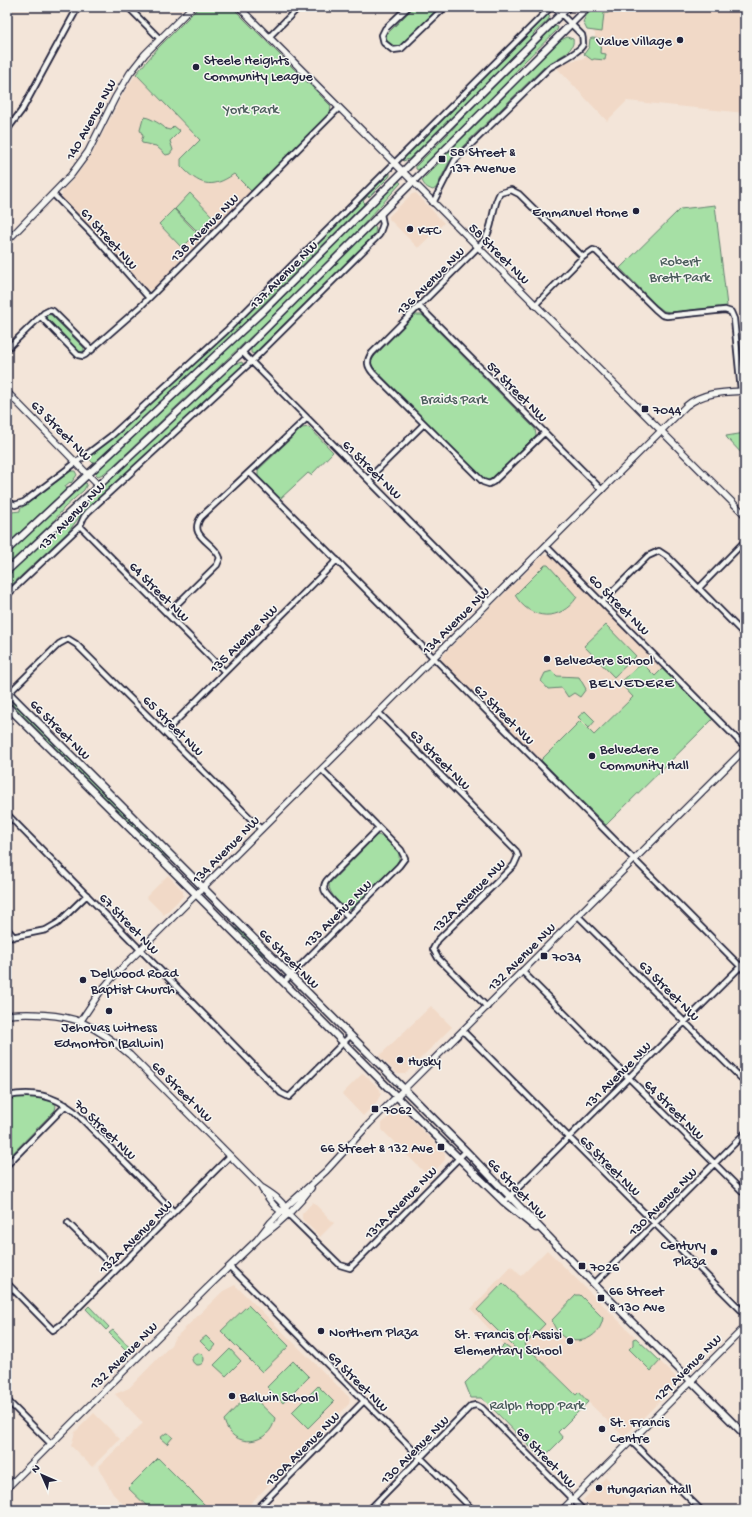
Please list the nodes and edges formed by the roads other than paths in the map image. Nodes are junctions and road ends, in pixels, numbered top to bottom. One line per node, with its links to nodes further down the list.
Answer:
1 (78, 7): 17 (street)
2 (128, 7): 15 (street)
3 (192, 7): 15 (street, 140 Avenue NW)
4 (239, 7): 14 (street, 58 Street NW)
5 (299, 7): 14 (street)
6 (408, 7): 11 (street)
7 (551, 7): 18 (street, 137 Avenue NW)
8 (554, 7): 12 (street)
9 (568, 7): 12 (main road, 137 Avenue NW)
10 (588, 7): 13 (main road, 137 Avenue NW)
11 (442, 8)
12 (561, 14): 13 (street); 19 (main road, 137 Avenue NW)
13 (571, 24): 20 (main road, 137 Avenue NW); 22 (street)
14 (269, 37): 16 (street, 58 Street NW)
15 (160, 39): 21 (street, 140 Avenue NW)
16 (339, 108): 18 (street, 58 Street NW); 27 (street, 138 Avenue NW)
17 (7, 130)
18 (394, 163): 19 (street, 58 Street NW); 41 (street, 137 Avenue NW)
19 (402, 171): 20 (street, 58 Street NW); 43 (main road, 137 Avenue NW)
20 (413, 182): 22 (street, 58 Street NW); 23 (main road, 137 Avenue NW)
21 (54, 194): 24 (street, 140 Avenue NW); 27 (street, 61 Street NW)
22 (433, 203): 25 (street, 58 Street NW)
23 (381, 214): 33 (main road, 137 Avenue NW); 34 (street, 137 Avenue NW)
24 (7, 241)
25 (478, 248): 26 (street, 136 Avenue NW); 28 (street, 58 Street NW); 29 (street, 136 Avenue NW)
26 (583, 257): 28 (street); 35 (street)
27 (149, 298): 32 (street, 138 Avenue NW)
28 (535, 305): 39 (street, 58 Street NW)
29 (419, 306): 38 (street, 136 Avenue NW); 40 (street, 59 Street NW)
30 (40, 316): 31 (street); 32 (street, 138 Avenue NW); 32 (street)
31 (7, 349)
32 (92, 350)
33 (242, 352): 34 (street, 61 Street NW); 45 (main road, 137 Avenue NW)
34 (251, 362): 37 (street, 61 Street NW); 49 (street, 137 Avenue NW)
35 (743, 391): 39 (street, 134 Avenue NW)
36 (7, 392): 41 (street, 63 Street NW)
37 (307, 418): 42 (street); 44 (street, 61 Street NW)
38 (424, 424): 40 (street); 44 (street)
39 (660, 432): 46 (street, 134 Avenue NW); 48 (street, 58 Street NW)
40 (544, 433): 46 (street, 59 Street NW)
41 (77, 462): 43 (street, 63 Street NW); 47 (street, 137 Avenue NW)
42 (250, 473): 53 (street, 62 Street NW); 59 (street)
43 (88, 474): 45 (street, 63 Street NW); 52 (main road, 137 Avenue NW)
44 (368, 479): 57 (street, 61 Street NW)
45 (98, 485): 54 (main road, 137 Avenue NW)
46 (602, 490): 51 (street, 134 Avenue NW)
47 (7, 501)
48 (745, 516)
49 (80, 526): 56 (street, 137 Avenue NW); 59 (street, 64 Street NW)
50 (745, 541): 55 (street)
51 (546, 546): 57 (street, 134 Avenue NW); 58 (street, 60 Street NW)
52 (7, 550)
53 (337, 560): 61 (street, 62 Street NW); 62 (street, 135 Avenue NW)
54 (7, 571)
55 (699, 588): 58 (street); 60 (street)
56 (7, 595)
57 (490, 602): 61 (street, 134 Avenue NW)
58 (602, 602): 67 (street, 60 Street NW)
59 (167, 614): 62 (street, 64 Street NW)
60 (742, 630)
61 (434, 658): 65 (street, 134 Avenue NW); 73 (street, 62 Street NW)
62 (225, 672): 66 (street, 135 Avenue NW)
63 (8, 693): 66 (street, 65 Street NW); 74 (main road, 66 Street NW)
64 (7, 706): 75 (main road, 66 Street NW)
65 (379, 713): 68 (street, 134 Avenue NW); 72 (street, 63 Street NW)
66 (165, 732): 71 (street, 65 Street NW)
67 (745, 748): 73 (street, 132 Avenue NW)
68 (322, 770): 70 (street); 71 (street, 134 Avenue NW)
69 (7, 814): 76 (street, 67 Street NW)
70 (379, 828): 78 (street); 78 (street, 133 Avenue NW)
71 (262, 829): 74 (street, 134 Avenue NW)
72 (518, 856): 89 (street, 132A Avenue NW)
73 (634, 860): 77 (street, 132 Avenue NW); 84 (street, 62 Street NW)
74 (203, 888): 75 (street, 134 Avenue NW); 87 (main road, 66 Street NW)
75 (197, 894): 82 (street, 134 Avenue NW); 88 (main road, 66 Street NW)
76 (87, 895): 80 (street); 82 (street, 67 Street NW)
77 (578, 916): 85 (street, 132 Avenue NW); 92 (street, 63 Street NW)
78 (349, 917): 87 (street, 133 Avenue NW)
79 (7, 929): 80 (street)
80 (14, 937): 81 (street)
81 (7, 938)
82 (140, 950): 91 (street, 134 Avenue NW); 95 (street, 67 Street NW)
83 (745, 962): 84 (street, 131 Avenue NW)
84 (740, 966): 86 (street, 62 Street NW); 92 (street, 131 Avenue NW)
85 (522, 971): 89 (street, 132 Avenue NW); 96 (street, 64 Street NW)
86 (745, 971)
87 (290, 976): 88 (street, 133 Avenue NW); 94 (main road, 66 Street NW)
88 (284, 982): 95 (main road, 66 Street NW)
89 (487, 1007): 93 (street, 132 Avenue NW)
90 (7, 1015): 91 (street, 68 Street NW)
91 (80, 1022): 105 (street, 68 Street NW)
92 (685, 1022): 96 (street, 131 Avenue NW); 97 (street, 63 Street NW)
93 (462, 1031): 98 (street, 132 Avenue NW); 103 (street, 65 Street NW)
94 (350, 1036): 95 (street); 98 (main road, 66 Street NW)
95 (343, 1043): 100 (main road, 66 Street NW)
96 (628, 1078): 103 (street, 131 Avenue NW); 107 (street, 64 Street NW)
97 (745, 1082)
98 (404, 1089): 100 (street, 132 Avenue NW); 104 (main road, 66 Street NW)
99 (7, 1096): 101 (street, 70 Street NW)
100 (397, 1097): 106 (main road, 66 Street NW); 109 (street, 132 Avenue NW)
101 (66, 1105): 108 (street); 115 (street, 70 Street NW)
102 (745, 1133): 107 (street, 130 Avenue NW)
103 (569, 1138): 112 (street, 131 Avenue NW); 119 (street, 65 Street NW)
104 (466, 1151): 106 (street, 131A Avenue NW); 112 (main road, 66 Street NW)
105 (230, 1156): 110 (street, 68 Street NW); 115 (street, 132A Avenue NW)
106 (458, 1158): 113 (main road, 66 Street NW); 117 (street, 131A Avenue NW)
107 (715, 1164): 111 (street, 64 Street NW); 119 (street, 130 Avenue NW)
108 (7, 1165)
109 (315, 1182): 114 (street, 132 Avenue NW); 117 (street, 132 Avenue NW)
110 (261, 1187): 114 (street, 68 Street NW); 116 (street, 68 Street NW)
111 (745, 1194)
112 (510, 1196): 113 (street, 131 Avenue NW); 121 (main road, 66 Street NW)
113 (504, 1202): 121 (main road, 66 Street NW)
114 (286, 1207): 116 (street, 132 Avenue NW); 117 (street)
115 (174, 1212): 123 (street, 132A Avenue NW)
116 (281, 1212): 117 (street); 120 (street, 132 Avenue NW)
117 (288, 1214): 120 (street, 132 Avenue NW)
118 (68, 1223): 123 (street)
119 (654, 1224): 125 (street, 130 Avenue NW); 126 (street, 65 Street NW)
120 (257, 1240): 122 (street, 132 Avenue NW)
121 (554, 1243): 125 (main road, 66 Street NW)
122 (230, 1267): 130 (street, 69 Street NW); 134 (street, 132 Avenue NW)
123 (116, 1270): 124 (street, 132A Avenue NW)
124 (7, 1283)
125 (594, 1284): 128 (main road, 66 Street NW)
126 (745, 1314)
127 (745, 1327): 128 (street, 129 Avenue NW)
128 (690, 1382): 132 (main road, 66 Street NW); 133 (street, 129 Avenue NW)
129 (7, 1400): 134 (street)
130 (364, 1401): 135 (street, 69 Street NW); 138 (street, 130A Avenue NW)
131 (476, 1405): 135 (street, 130 Avenue NW); 137 (street, 68 Street NW)
132 (745, 1435)
133 (631, 1441): 137 (street, 129 Avenue NW); 143 (street)
134 (51, 1444): 136 (street, 132 Avenue NW)
135 (421, 1457): 139 (street, 130 Avenue NW); 140 (street, 69 Street NW)
136 (7, 1488)
137 (572, 1500): 141 (street, 129 Avenue NW); 142 (street, 68 Street NW)
138 (256, 1510)
139 (369, 1510)
140 (473, 1510)
141 (562, 1510)
142 (583, 1510)
143 (701, 1510)

